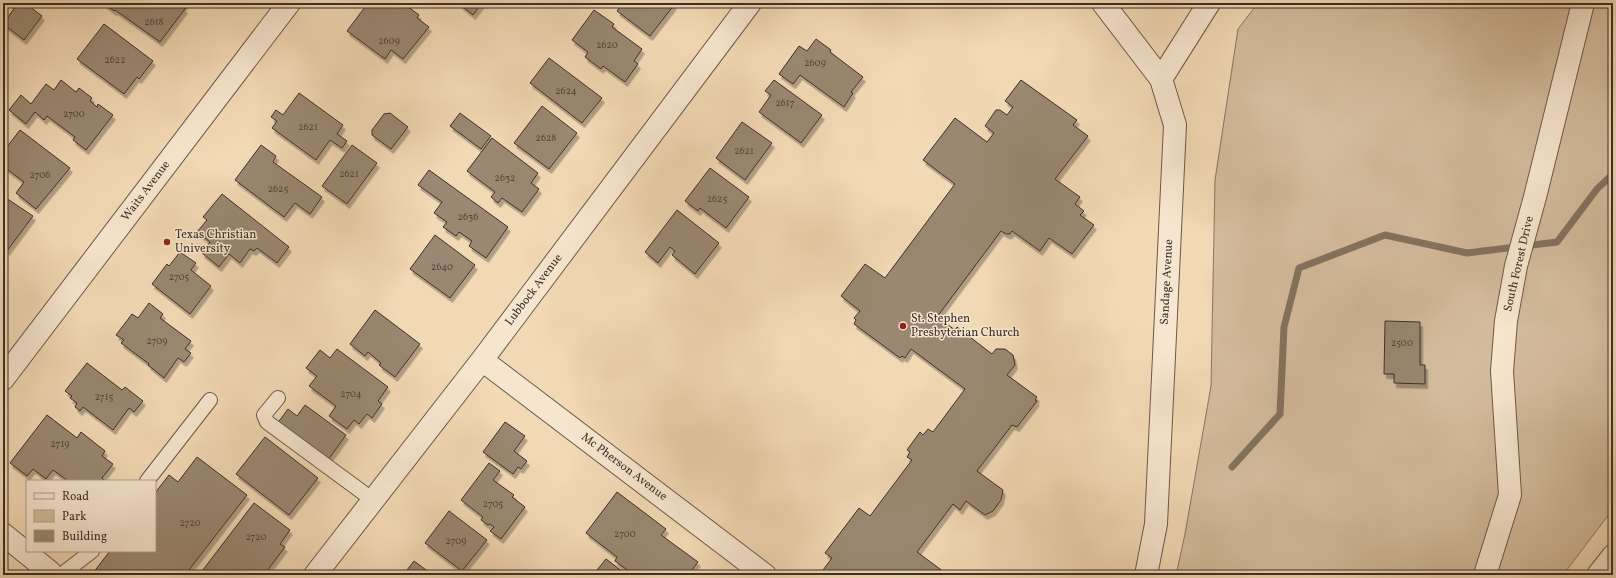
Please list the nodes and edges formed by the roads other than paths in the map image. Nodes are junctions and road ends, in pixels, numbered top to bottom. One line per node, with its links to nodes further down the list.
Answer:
1 (289, 3): 8 (street, Waits Avenue)
2 (750, 3): 7 (street, Lubbock Avenue)
3 (1103, 3): 6 (street)
4 (1209, 3): 6 (street)
5 (1583, 3): 21 (street, South Forest Drive)
6 (1161, 79): 20 (street, Sandage Avenue)
7 (482, 360): 12 (street, Lubbock Avenue); 16 (street, Mc Pherson Avenue)
8 (3, 379)
9 (278, 398): 12 (lane)
10 (210, 400): 11 (lane)
11 (148, 480)
12 (373, 500): 19 (street, Lubbock Avenue)
13 (3, 534): 17 (street)
14 (91, 552): 18 (lane)
15 (1613, 556): 22 (street)
16 (758, 573)
17 (51, 575)
18 (61, 575)
19 (315, 575)
20 (1146, 575)
21 (1485, 575)
22 (1598, 575)

